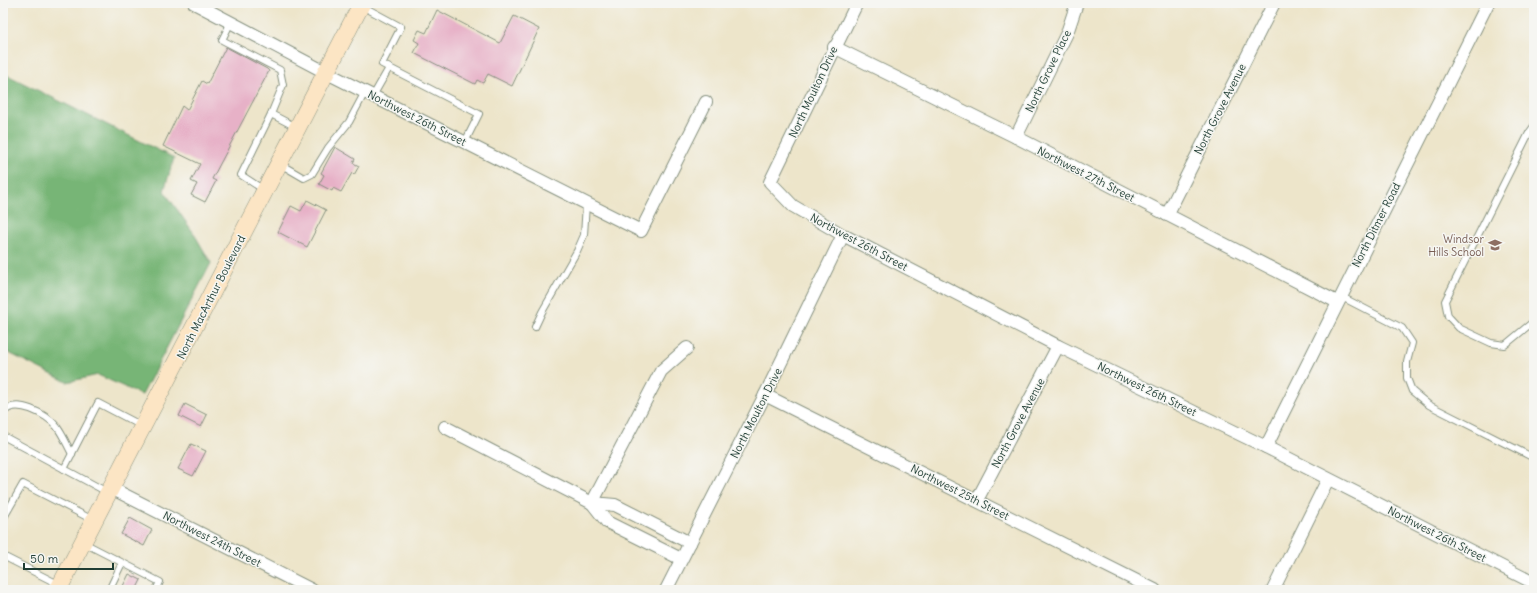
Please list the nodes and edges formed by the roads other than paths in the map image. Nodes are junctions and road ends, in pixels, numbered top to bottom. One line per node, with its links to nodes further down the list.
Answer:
1 (194, 3): 7 (street, Northwest 26th Street)
2 (856, 3): 8 (street, North Moulton Drive)
3 (1077, 3): 16 (street, North Grove Place)
4 (1274, 3): 22 (street, North Grove Avenue)
5 (1488, 3): 24 (street, North Ditmer Road)
6 (362, 4): 9 (lane); 10 (main road, North MacArthur Boulevard)
7 (231, 22): 10 (street, Northwest 26th Street); 13 (lane)
8 (834, 47): 16 (street, Northwest 27th Street); 19 (street, North Moulton Drive)
9 (389, 68): 11 (lane); 17 (lane)
10 (327, 73): 11 (street, Northwest 26th Street); 15 (main road, North MacArthur Boulevard)
11 (369, 94): 17 (street, Northwest 26th Street); 18 (lane)
12 (706, 102): 21 (street, Northwest 26th Street)
13 (271, 114): 15 (lane); 20 (lane)
14 (1534, 126): 25 (lane)
15 (298, 128): 18 (main road, North MacArthur Boulevard)
16 (1016, 138): 22 (street, Northwest 27th Street)
17 (465, 142): 21 (street, Northwest 26th Street)
18 (279, 164): 20 (main road, North MacArthur Boulevard)
19 (770, 182): 23 (street, Northwest 26th Street)
20 (266, 191): 31 (main road, North MacArthur Boulevard)
21 (586, 204): 26 (lane)
22 (1167, 215): 24 (street, Northwest 27th Street)
23 (843, 235): 27 (street, Northwest 26th Street); 29 (street, North Moulton Drive)
24 (1339, 299): 34 (street, North Ditmer Road); 36 (lane)
25 (1534, 321)
26 (535, 328)
27 (1058, 346): 34 (street, Northwest 26th Street); 40 (street, North Grove Avenue)
28 (687, 348): 41 (street)
29 (766, 395): 40 (street, Northwest 25th Street); 47 (street, North Moulton Drive)
30 (3, 414): 35 (lane)
31 (144, 426): 35 (lane); 39 (main road, North MacArthur Boulevard)
32 (445, 427): 41 (street)
33 (3, 436): 37 (lane)
34 (1266, 447): 38 (street, Northwest 26th Street)
35 (72, 454): 37 (lane)
36 (1534, 458)
37 (64, 469): 39 (lane)
38 (1328, 479): 51 (street, Northwest 26th Street); 58 (street)
39 (110, 491): 44 (main road, North MacArthur Boulevard); 55 (street, Northwest 24th Street)
40 (977, 500): 57 (street, Northwest 25th Street)
41 (592, 503): 42 (street); 45 (street)
42 (640, 518): 45 (street); 47 (street)
43 (3, 519): 44 (lane)
44 (94, 521): 46 (main road, North MacArthur Boulevard)
45 (632, 534): 49 (street)
46 (83, 542): 50 (lane); 52 (main road, North MacArthur Boulevard)
47 (690, 543): 49 (street, North Moulton Drive)
48 (3, 556): 52 (lane)
49 (681, 559): 56 (street, North Moulton Drive)
50 (122, 563): 53 (lane); 54 (lane)
51 (1534, 583)
52 (59, 588)
53 (109, 590)
54 (156, 590)
55 (312, 590)
56 (666, 590)
57 (1155, 590)
58 (1273, 590)

